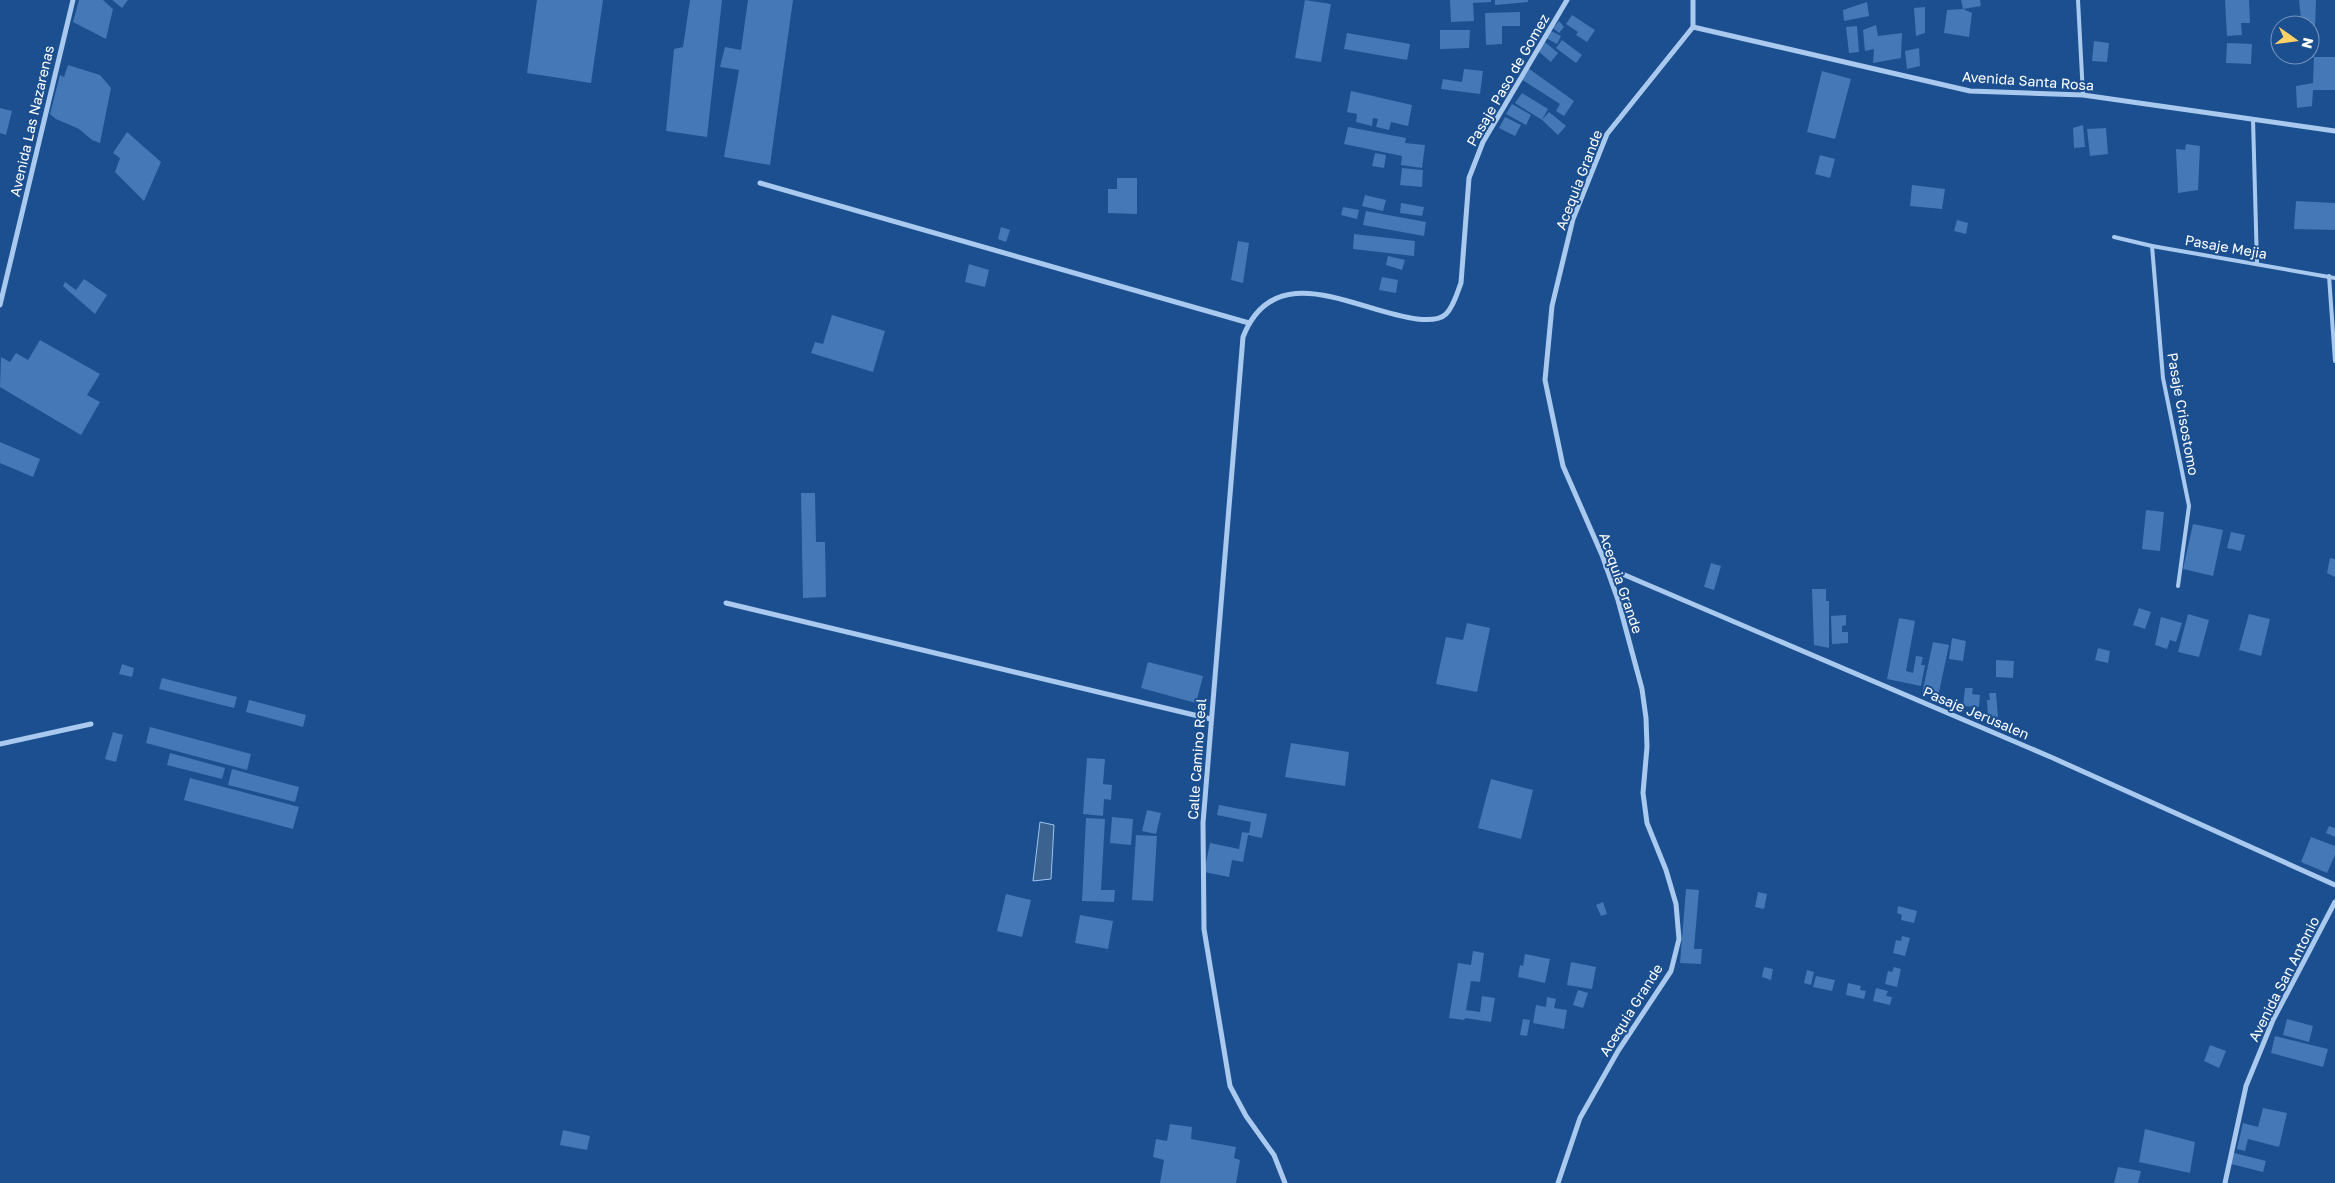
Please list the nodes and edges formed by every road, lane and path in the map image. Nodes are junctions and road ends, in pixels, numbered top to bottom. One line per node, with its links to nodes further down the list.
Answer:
1 (73, 0): 15 (street, Avenida Las Nazarenas)
2 (1567, 0): 16 (street, Pasaje Paso de Gomez)
3 (1693, 0): 5 (street)
4 (2078, 0): 6 (lane)
5 (1693, 27): 6 (street, Avenida Santa Rosa); 18 (street, Acequia Grande)
6 (2083, 95): 7 (street, Avenida Santa Rosa)
7 (2253, 119): 8 (street, Avenida Santa Rosa); 12 (lane)
8 (2335, 130)
9 (760, 182): 16 (street)
10 (2114, 237): 11 (lane, Pasaje Mejia)
11 (2152, 246): 12 (lane, Pasaje Mejia); 19 (lane, Pasaje Crisostomo)
12 (2257, 264): 13 (lane, Pasaje Mejia)
13 (2329, 276): 14 (lane, Pasaje Mejia); 17 (lane)
14 (2335, 278)
15 (0, 305)
16 (1249, 323): 21 (street, Calle Camino Real)
17 (2335, 361)
18 (1606, 566): 24 (street, Pasaje Jerusalen); 27 (street, Acequia Grande)
19 (2178, 586)
20 (726, 603): 21 (street)
21 (1212, 719): 26 (street, Calle Camino Real)
22 (91, 724): 23 (street)
23 (0, 744)
24 (2335, 885)
25 (2335, 902): 28 (street, Avenida San Antonio)
26 (1284, 1183)
27 (1558, 1183)
28 (2225, 1183)

